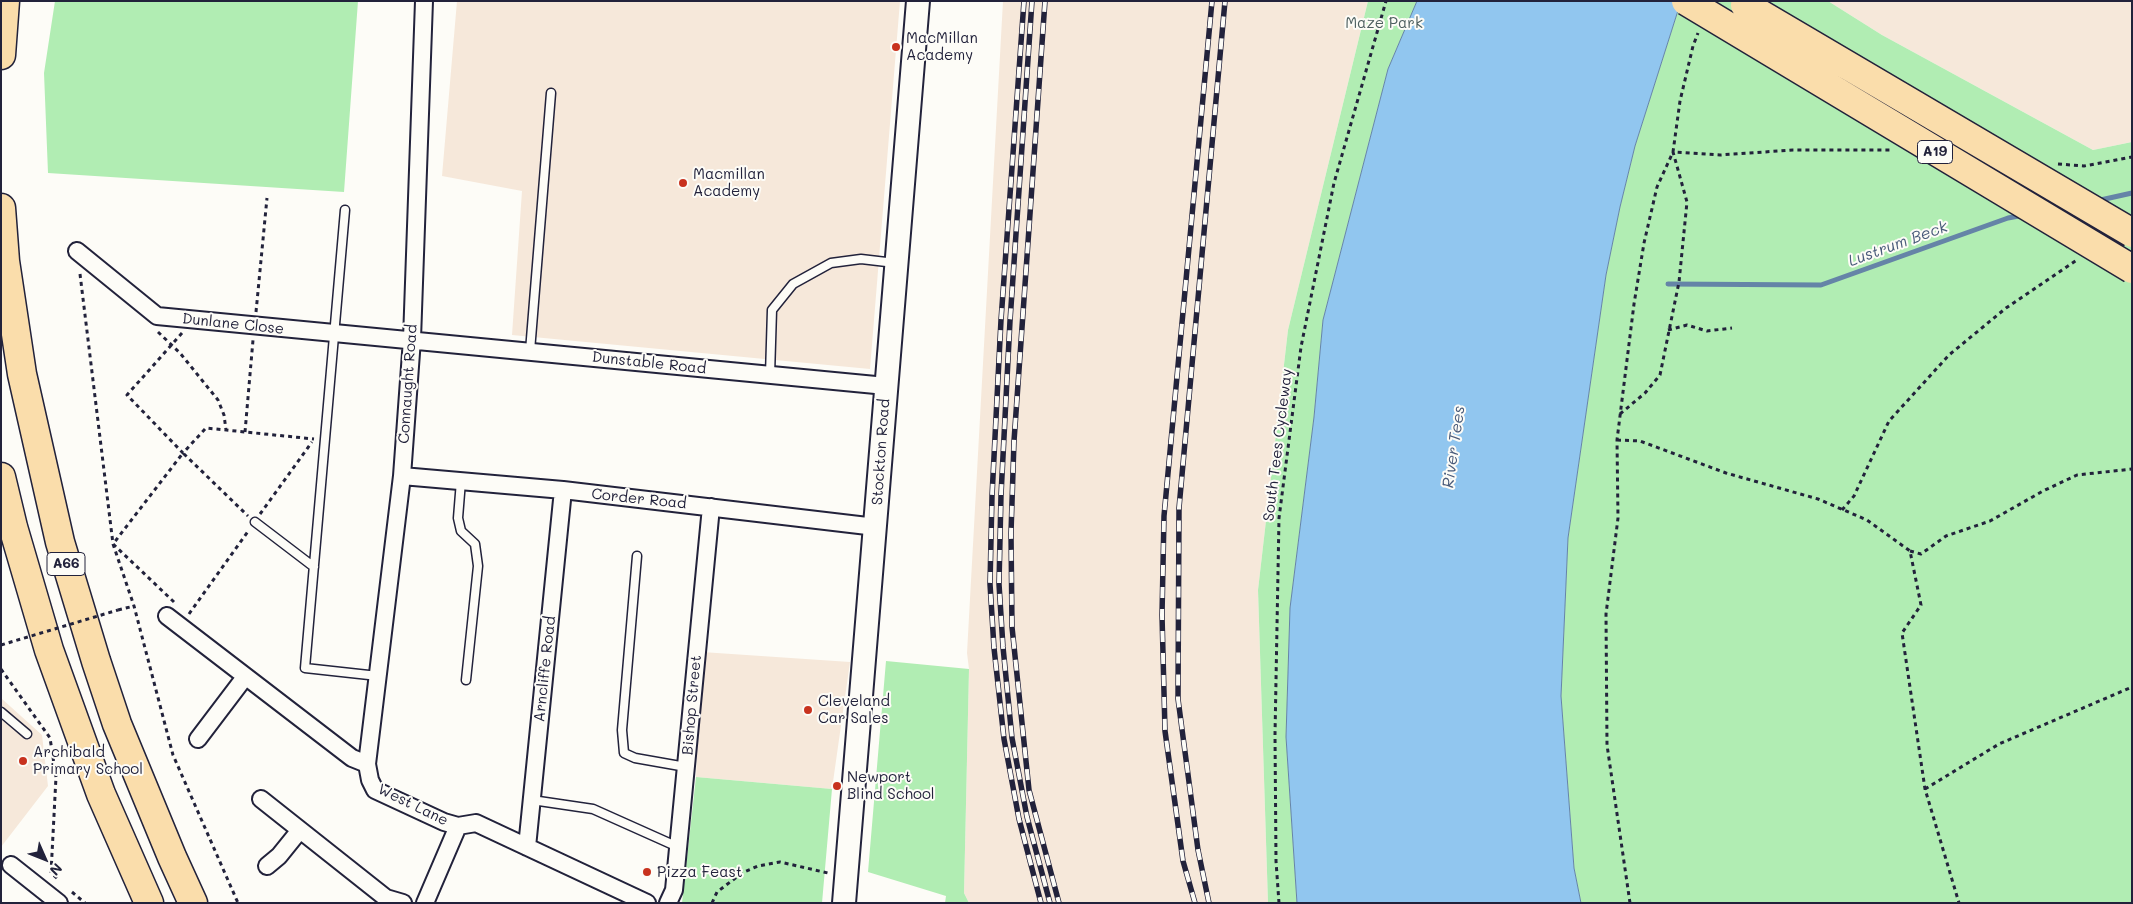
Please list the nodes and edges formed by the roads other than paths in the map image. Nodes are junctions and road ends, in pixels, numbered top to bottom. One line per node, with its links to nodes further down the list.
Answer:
1 (424, 1): 15 (street, Connaught Road)
2 (918, 1): 12 (main road, Stockton Road)
3 (1686, 1): 13 (highway, A19, bridge)
4 (1739, 1): 10 (highway, A19, bridge)
5 (5, 2): 6 (highway)
6 (1, 54)
7 (551, 93): 16 (lane)
8 (1, 208): 49 (highway, A66)
9 (345, 210): 14 (lane)
10 (2132, 233)
11 (77, 251): 14 (street, Dunlane Close)
12 (896, 264): 17 (lane); 18 (main road, Stockton Road)
13 (2132, 269)
14 (333, 334): 15 (street, Dunlane Close); 27 (lane)
15 (412, 339): 16 (street, Dunstable Road); 19 (street, Connaught Road)
16 (530, 351): 17 (street, Dunstable Road)
17 (770, 375): 18 (street, Dunstable Road)
18 (886, 386): 25 (main road, Stockton Road)
19 (402, 476): 21 (street, Corder Road); 29 (street, Connaught Road)
20 (1, 477): 48 (highway, A66)
21 (462, 482): 22 (street, Corder Road); 31 (lane)
22 (563, 490): 23 (street, Corder Road); 38 (street, Arncliffe Road)
23 (711, 507): 25 (street, Corder Road); 36 (street, Bishop Street)
24 (255, 522): 27 (lane)
25 (876, 527): 54 (main road, Stockton Road)
26 (637, 556): 36 (lane)
27 (314, 567): 29 (lane)
28 (167, 616): 30 (street, West Lane)
29 (378, 676): 35 (street, Connaught Road)
30 (245, 677): 34 (street); 35 (street, West Lane)
31 (466, 680)
32 (1, 712): 33 (lane)
33 (27, 734)
34 (198, 739)
35 (368, 764): 39 (street, West Lane)
36 (686, 768): 42 (street, Bishop Street)
37 (261, 799): 40 (street)
38 (532, 800): 41 (street, Arncliffe Road); 42 (lane)
39 (458, 826): 41 (street, West Lane); 51 (street)
40 (300, 830): 44 (street); 46 (street)
41 (527, 847): 45 (street, West Lane)
42 (678, 847): 53 (street, Bishop Street)
43 (10, 865): 47 (street)
44 (267, 866)
45 (613, 896): 52 (street, West Lane)
46 (385, 901): 50 (street)
47 (59, 903)
48 (148, 903)
49 (193, 903)
50 (404, 903)
51 (426, 903)
52 (647, 903)
53 (668, 903)
54 (844, 903)

